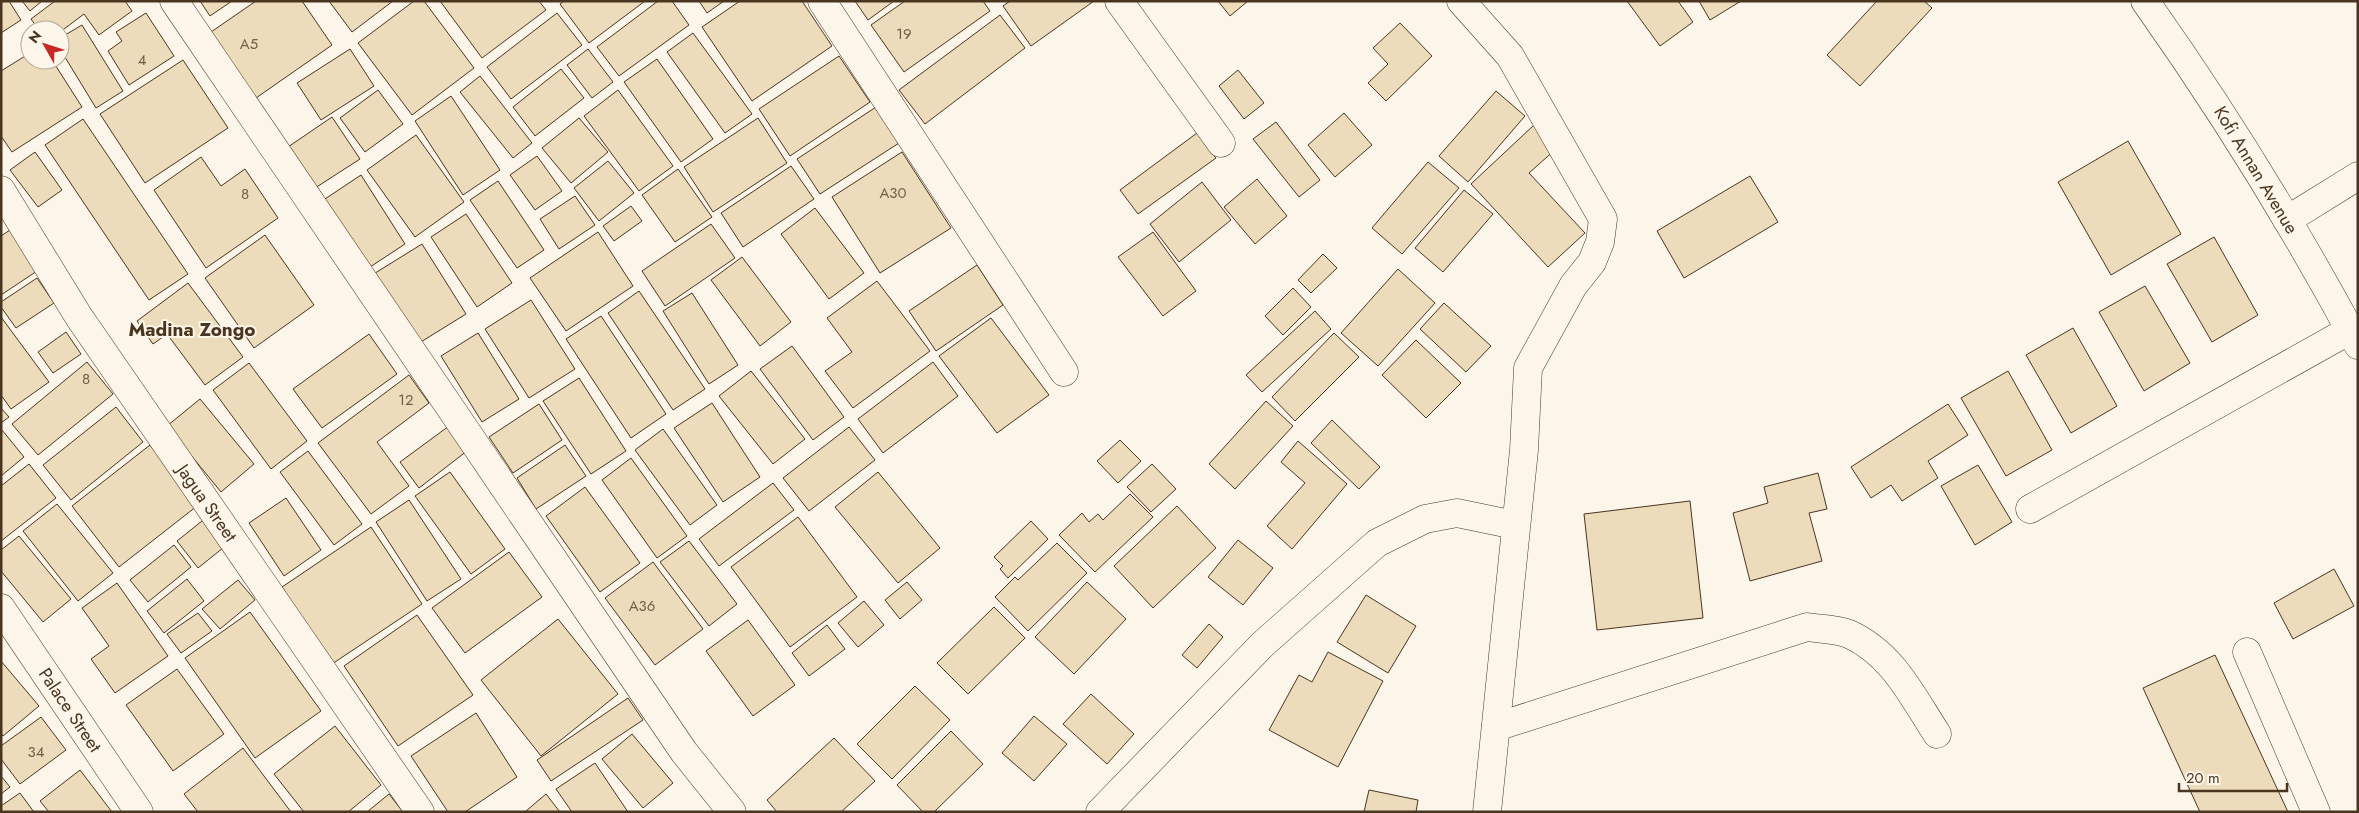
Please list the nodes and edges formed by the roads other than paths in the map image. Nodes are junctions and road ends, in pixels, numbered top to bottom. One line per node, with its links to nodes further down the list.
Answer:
1 (174, 1): 18 (street)
2 (822, 1): 11 (street)
3 (1119, 1): 6 (street)
4 (2145, 1): 9 (street, Kofi Annan Avenue)
5 (1465, 7): 13 (street)
6 (1221, 143)
7 (2358, 176): 9 (street)
8 (1, 190): 20 (street, Jagua Street)
9 (2287, 220): 10 (street, Kofi Annan Avenue)
10 (2354, 337): 12 (street)
11 (1064, 372)
12 (2030, 510)
13 (1515, 525): 16 (street); 21 (street)
14 (1, 608): 19 (street, Palace Street)
15 (2247, 652): 23 (street)
16 (1496, 727): 17 (street); 22 (street)
17 (1937, 734)
18 (730, 810)
19 (139, 812)
20 (420, 812)
21 (1100, 812)
22 (1487, 812)
23 (2316, 812)

